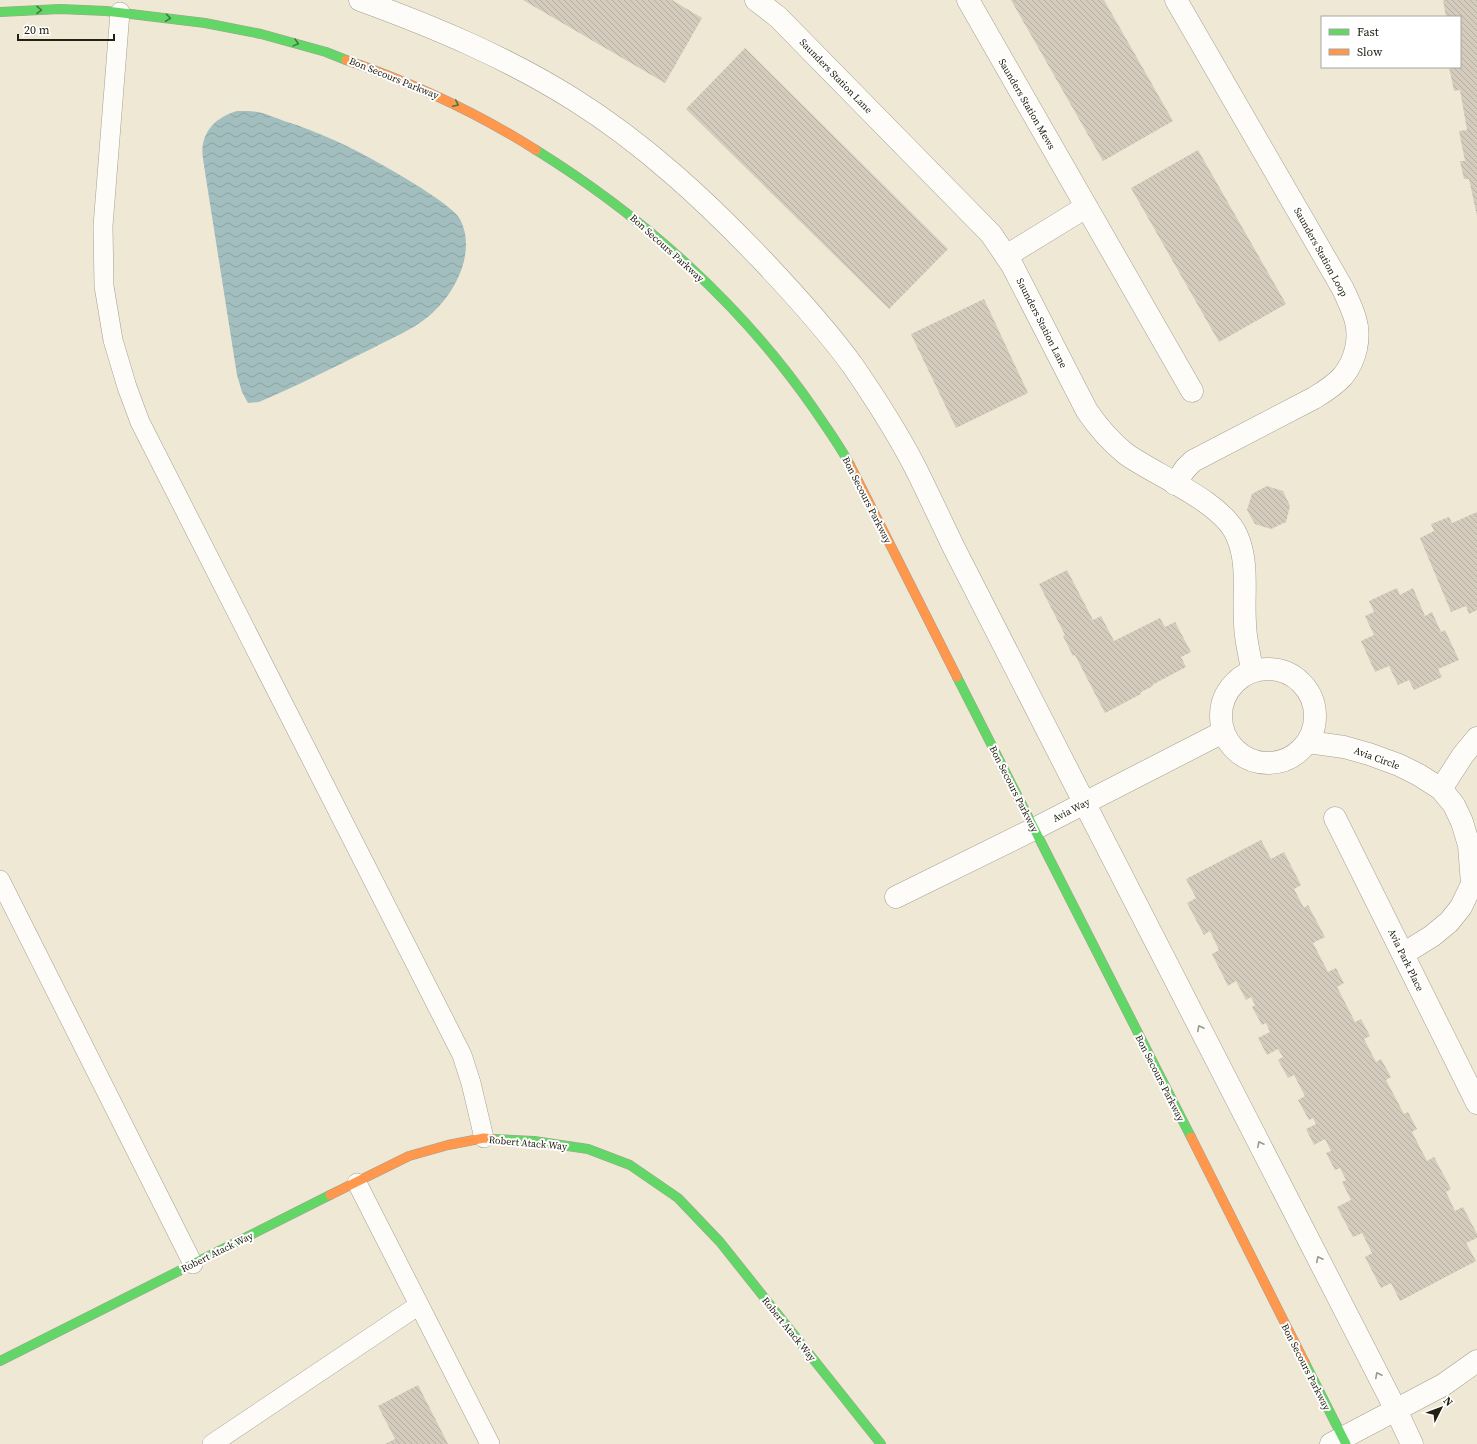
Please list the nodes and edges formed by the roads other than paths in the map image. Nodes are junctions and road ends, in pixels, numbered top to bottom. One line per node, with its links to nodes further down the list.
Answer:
1 (360, 0): 16 (street)
2 (756, 0): 8 (street, Saunders Station Lane)
3 (968, 0): 7 (street, Saunders Station Mews)
4 (1176, 0): 10 (street, Saunders Station Loop)
5 (120, 6): 6 (street, Bon Secours Parkway, one-way to 5); 19 (street, Bon Secours Parkway, one-way to 19); 25 (lane)
6 (0, 12)
7 (1086, 207): 8 (street); 9 (street, Saunders Station Mews)
8 (1006, 256): 10 (street, Saunders Station Lane)
9 (1192, 391)
10 (1175, 484): 11 (street, Saunders Station Lane)
11 (1252, 671): 12 (street); 14 (street)
12 (1223, 732): 14 (street); 16 (street, Avia Way)
13 (1477, 738): 15 (street)
14 (1308, 742): 15 (street, Avia Circle)
15 (1441, 789): 18 (street, Avia Circle)
16 (1084, 803): 19 (street, Avia Way); 31 (street, one-way to 16)
17 (1335, 818): 23 (street, Avia Park Place)
18 (1470, 822): 21 (street, Avia Circle)
19 (1034, 829): 22 (street, Avia Way); 32 (street, Bon Secours Parkway)
20 (0, 880): 27 (lane)
21 (1474, 888): 23 (street, Avia Circle)
22 (896, 897)
23 (1403, 954): 24 (street, Avia Park Place)
24 (1477, 1103)
25 (484, 1138): 26 (street, Robert Atack Way); 35 (street, Robert Atack Way)
26 (357, 1182): 27 (street, Robert Atack Way); 28 (lane)
27 (193, 1264): 29 (street, Robert Atack Way)
28 (419, 1305): 33 (lane); 34 (lane)
29 (0, 1361)
30 (1477, 1361): 31 (street)
31 (1396, 1410): 32 (street); 36 (street)
32 (1340, 1442)
33 (212, 1444)
34 (490, 1444)
35 (881, 1444)
36 (1412, 1444)

